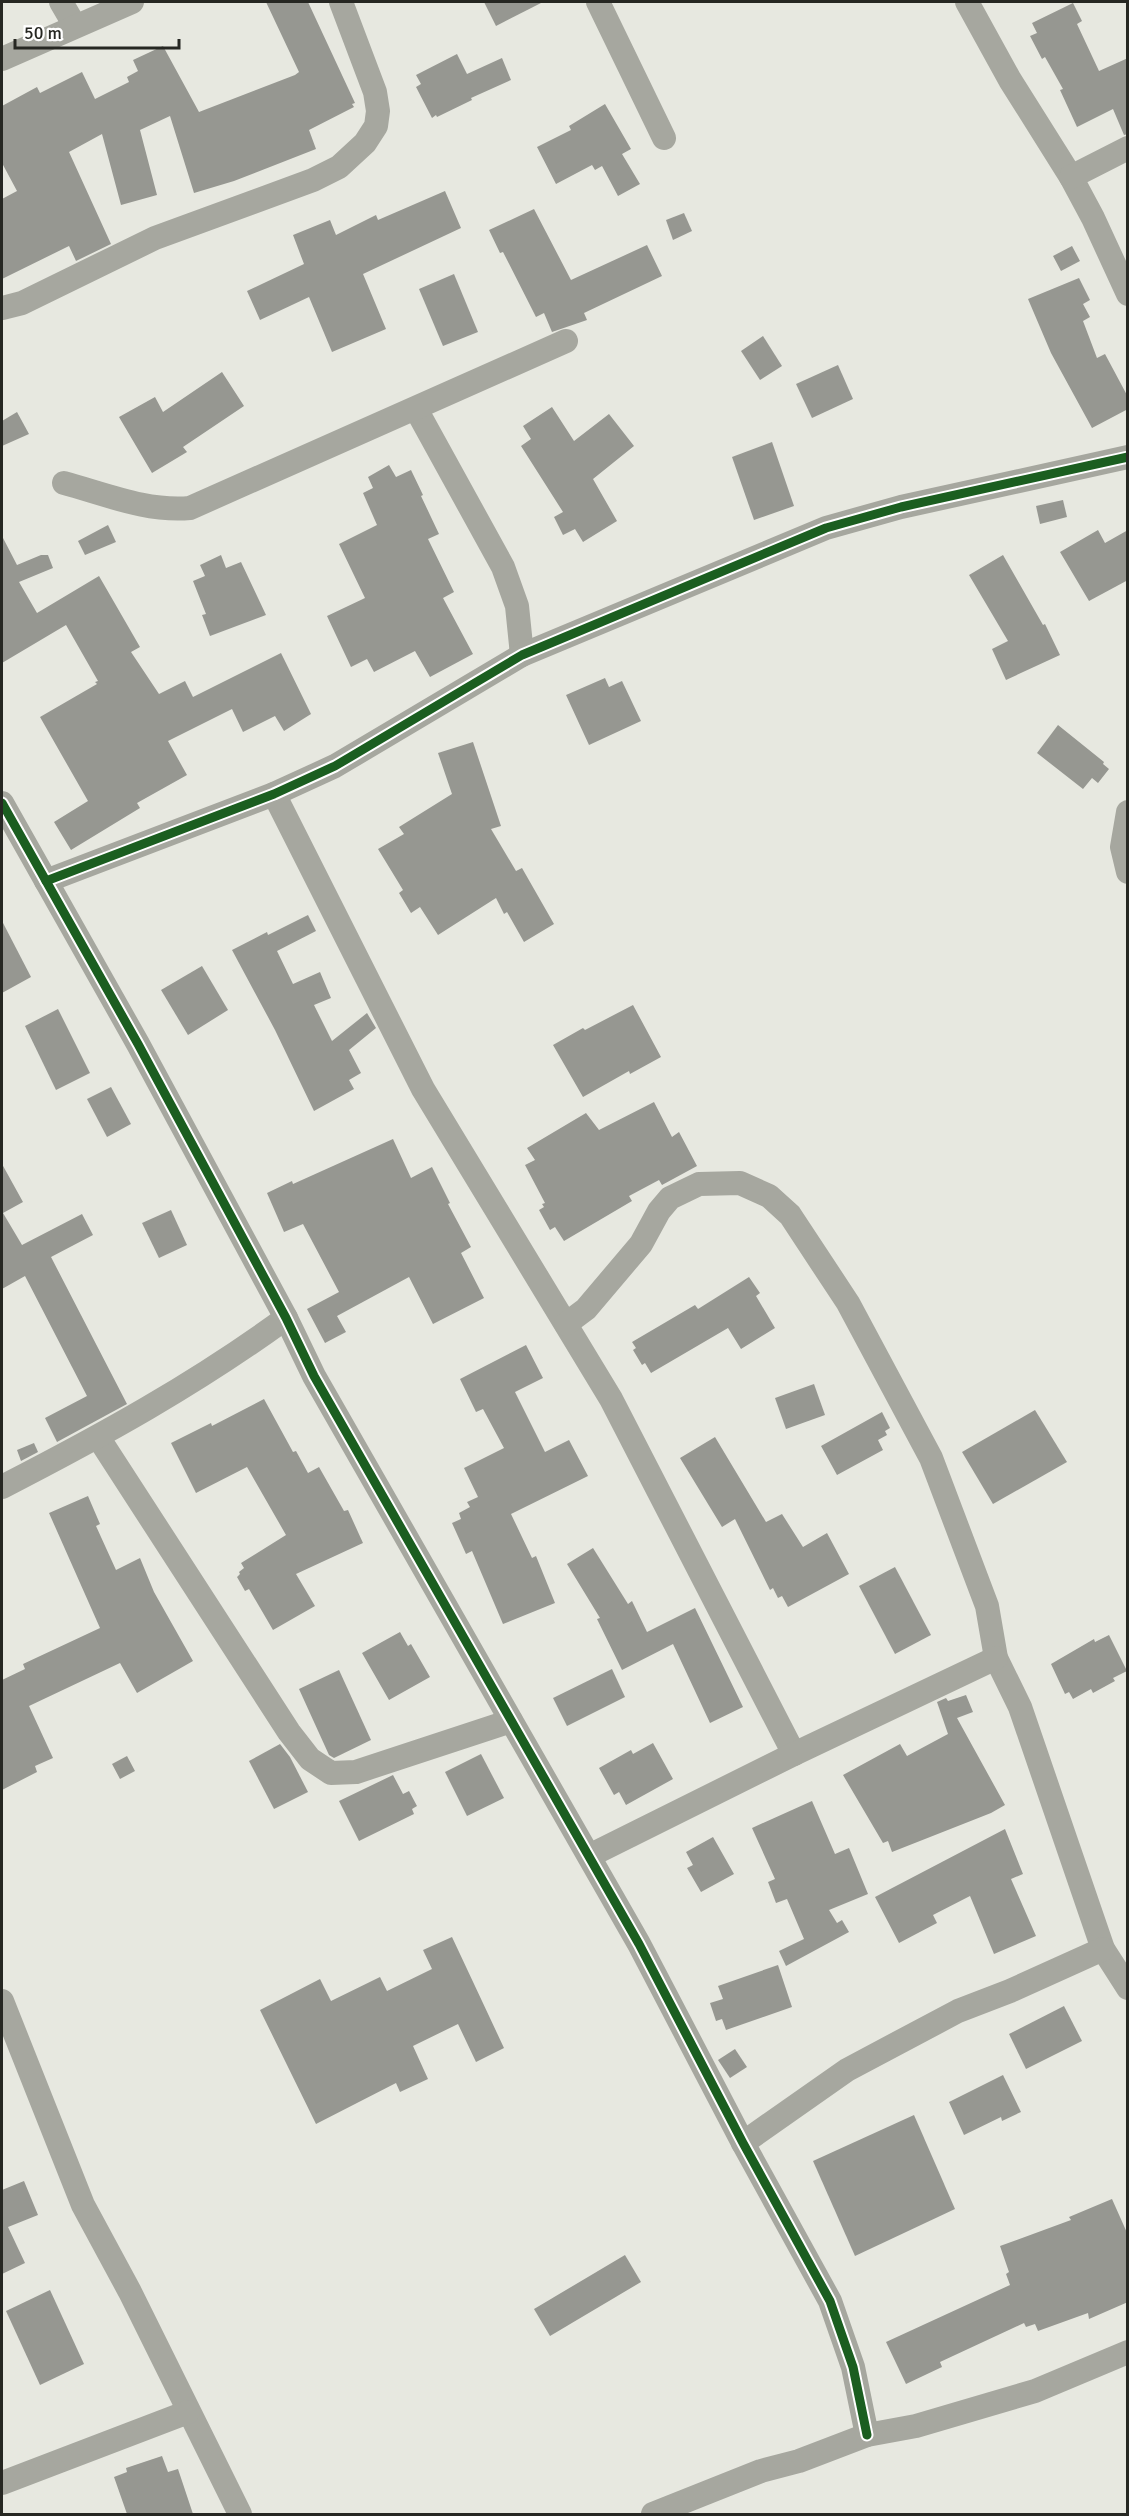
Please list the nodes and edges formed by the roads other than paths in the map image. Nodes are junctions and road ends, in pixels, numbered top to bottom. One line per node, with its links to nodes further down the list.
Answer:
1 (61, 2): 6 (street)
2 (132, 2): 6 (street)
3 (341, 2): 12 (street)
4 (598, 2): 8 (street)
5 (967, 2): 10 (street)
6 (75, 26): 7 (street)
7 (2, 59)
8 (664, 138)
9 (1128, 148): 10 (street)
10 (1071, 177): 11 (street)
11 (1128, 294)
12 (2, 308)
13 (566, 341): 14 (street)
14 (416, 410): 16 (street); 17 (street)
15 (1128, 457): 17 (street)
16 (64, 483)
17 (522, 655): 18 (street)
18 (274, 794): 22 (street); 24 (street)
19 (2, 803): 22 (street)
20 (1128, 812): 21 (street)
21 (1128, 872)
22 (46, 881): 23 (street)
23 (286, 1318): 25 (street); 28 (street)
24 (566, 1324): 27 (street); 29 (street)
25 (98, 1437): 26 (street); 28 (street)
26 (5, 1478)
27 (996, 1658): 29 (street); 31 (street)
28 (511, 1721): 30 (street)
29 (794, 1754): 30 (street)
30 (589, 1856): 34 (street)
31 (1103, 1949): 32 (street); 34 (street)
32 (1128, 1988)
33 (2, 2001): 36 (street)
34 (743, 2143): 37 (street)
35 (1128, 2352): 37 (street)
36 (188, 2412): 38 (street); 39 (street)
37 (867, 2435): 40 (street)
38 (2, 2483)
39 (240, 2514)
40 (653, 2514)

